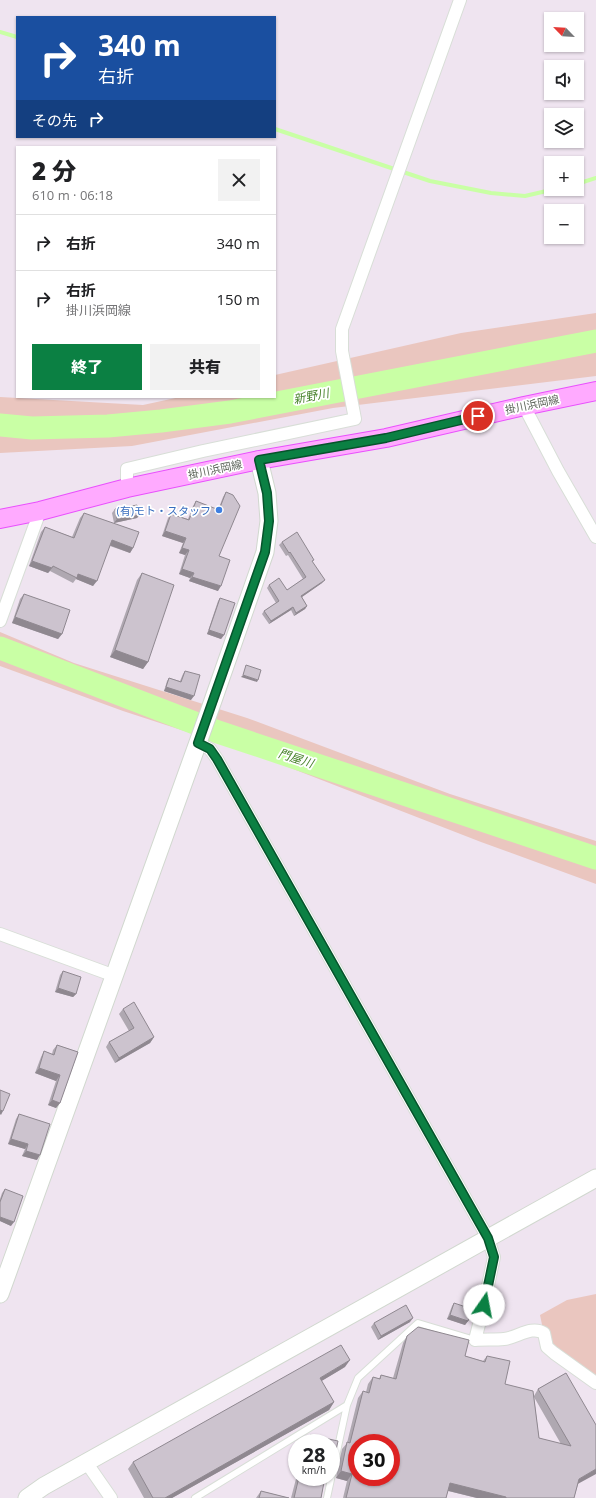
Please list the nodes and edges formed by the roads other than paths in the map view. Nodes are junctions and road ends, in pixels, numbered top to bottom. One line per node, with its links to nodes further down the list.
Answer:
1 (460, 0): 5 (street)
2 (596, 391): 3 (main road, 掛川浜岡線)
3 (524, 406): 4 (main road, 掛川浜岡線); 8 (street)
4 (259, 460): 5 (main road, 掛川浜岡線); 10 (street)
5 (127, 488): 6 (main road, 掛川浜岡線)
6 (40, 511): 7 (main road, 掛川浜岡線); 9 (street)
7 (0, 520)
8 (596, 537)
9 (0, 621)
10 (198, 743): 12 (street); 14 (street)
11 (0, 934): 12 (street)
12 (115, 976): 15 (street)
13 (596, 1178): 14 (street)
14 (488, 1238): 16 (street); 19 (street)
15 (0, 1294)
16 (475, 1340): 17 (street); 18 (lane)
17 (596, 1383)
18 (347, 1405): 22 (lane); 23 (lane)
19 (86, 1462): 20 (street); 21 (street)
20 (27, 1498)
21 (111, 1498)
22 (195, 1498)
23 (326, 1498)

